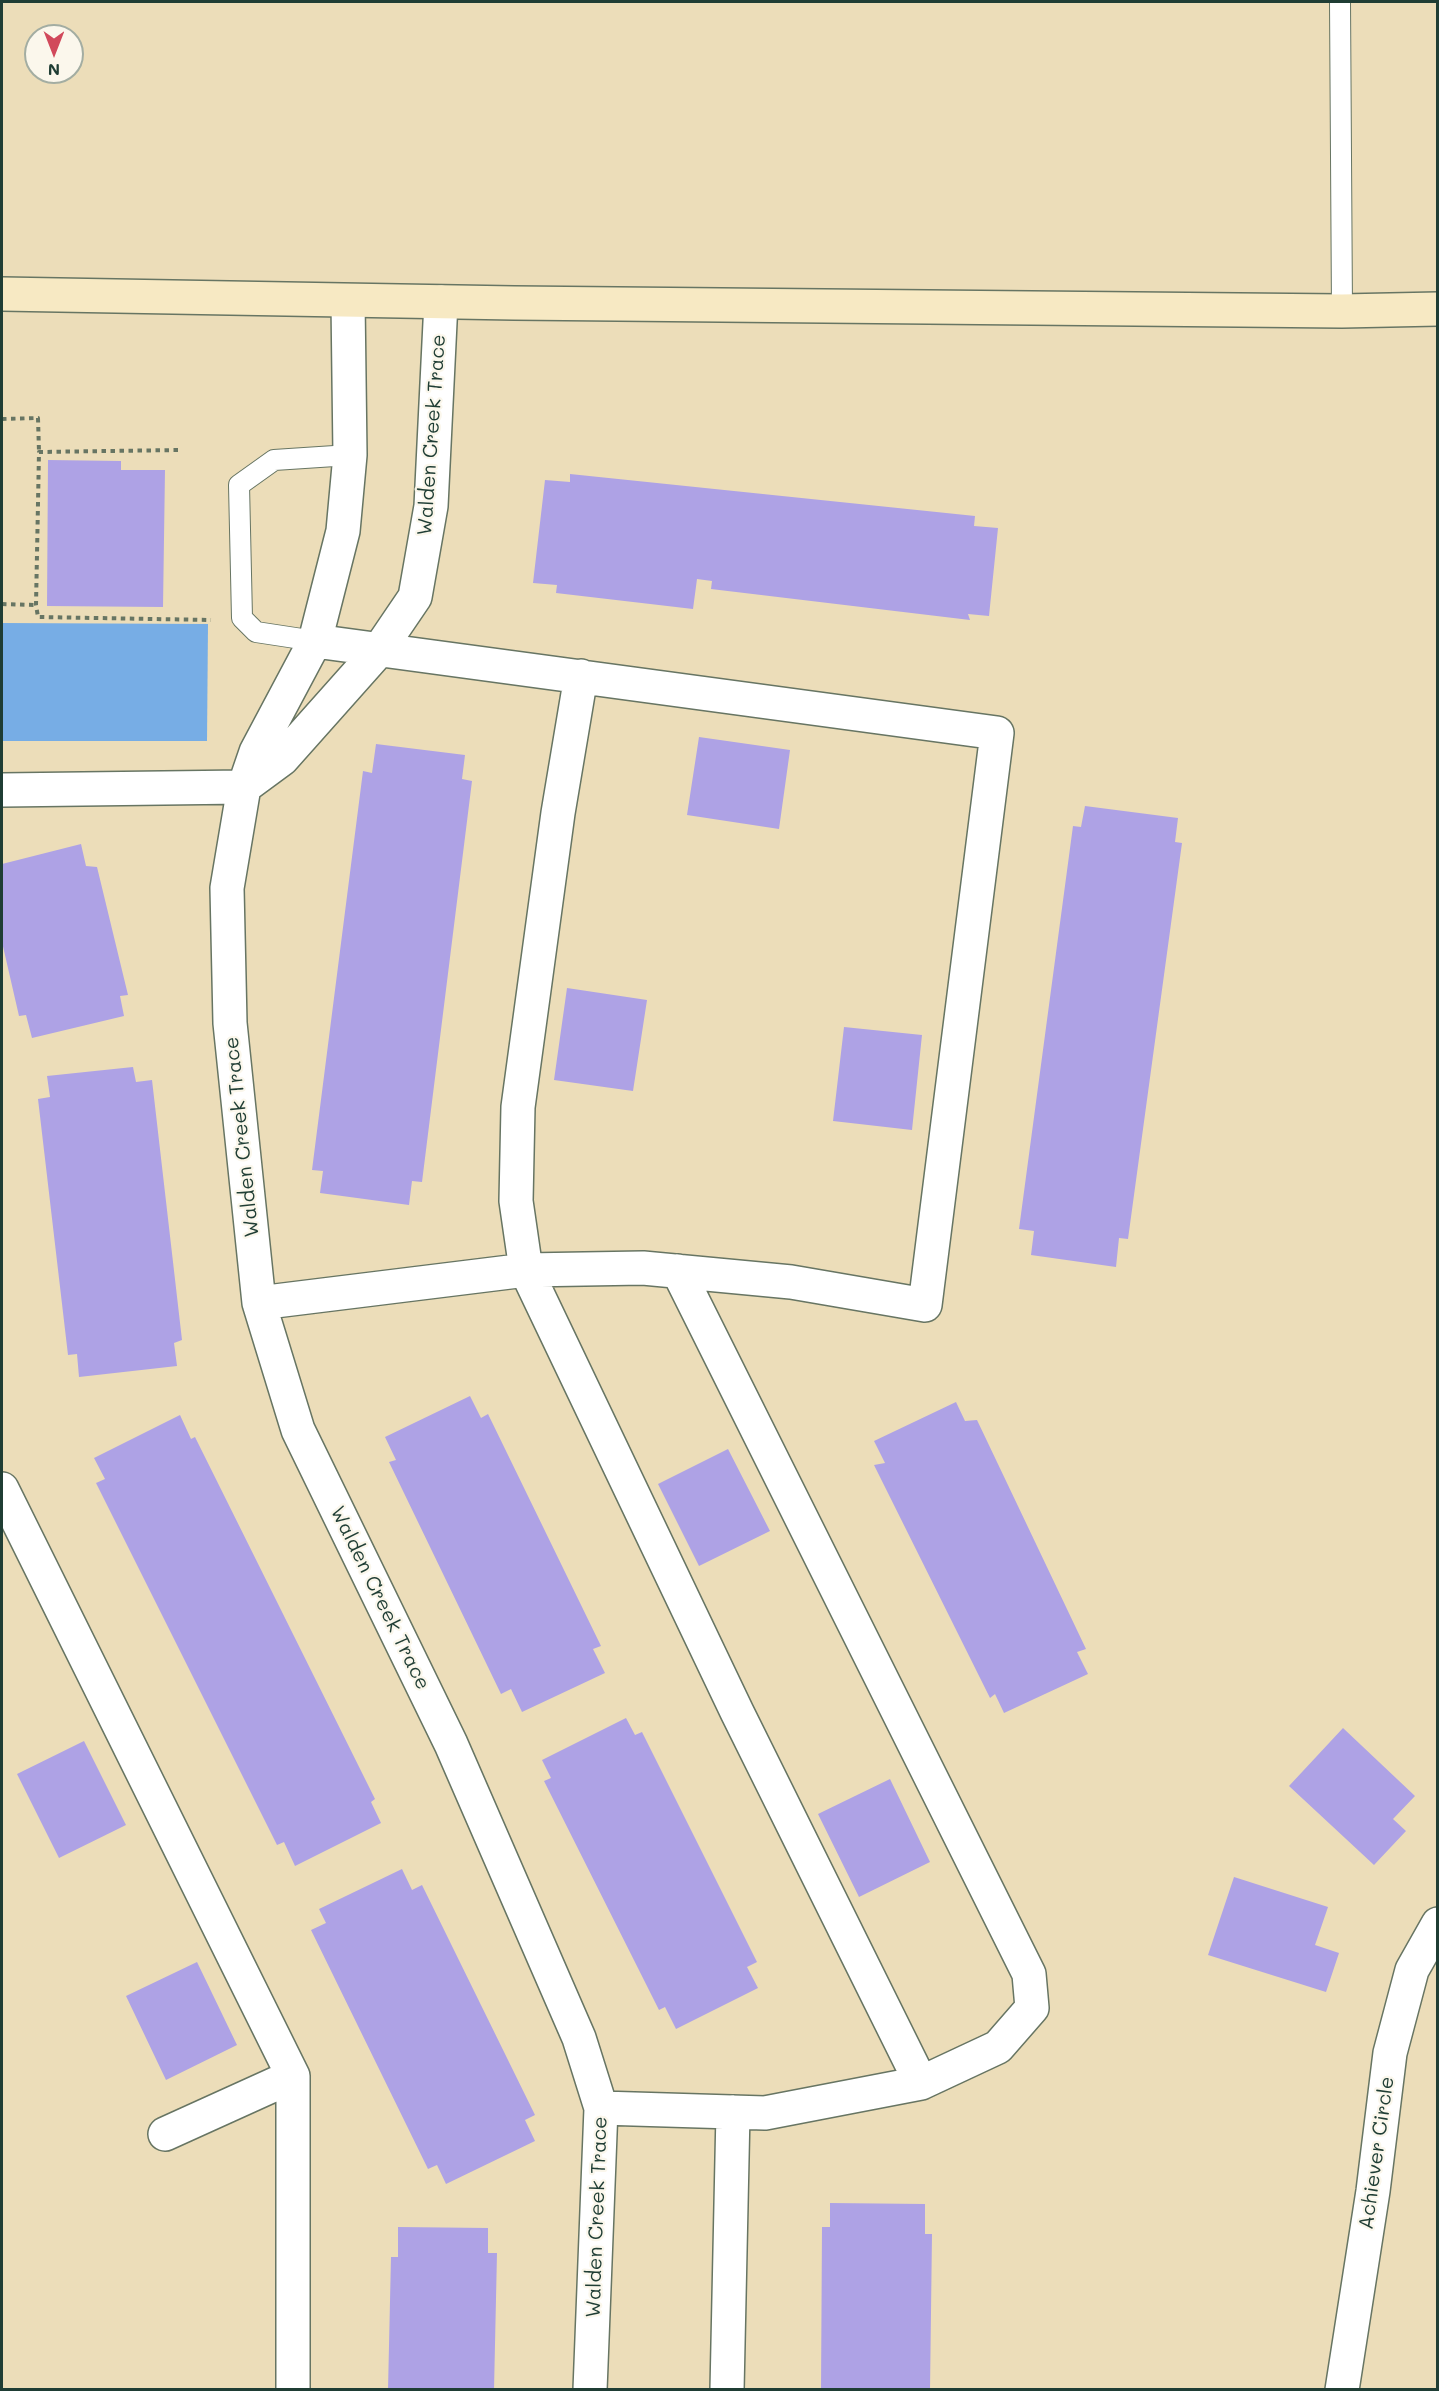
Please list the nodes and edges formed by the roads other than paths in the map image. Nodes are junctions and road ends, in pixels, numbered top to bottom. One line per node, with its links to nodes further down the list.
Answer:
1 (1340, 2): 6 (lane)
2 (2, 294): 3 (main road)
3 (348, 301): 4 (main road); 7 (street, Walden Creek Trace)
4 (441, 302): 6 (main road); 9 (street, Walden Creek Trace)
5 (1437, 309): 6 (main road)
6 (1342, 311)
7 (350, 455): 8 (street, Walden Creek Trace); 8 (lane)
8 (315, 641): 9 (street); 11 (street, Walden Creek Trace)
9 (379, 650): 10 (street); 11 (street, Walden Creek Trace)
10 (581, 676): 13 (street); 14 (street)
11 (244, 787): 12 (street); 15 (street, Walden Creek Trace)
12 (2, 790)
13 (526, 1270): 14 (street); 15 (street); 19 (street)
14 (678, 1271): 19 (street)
15 (259, 1303): 20 (street, Walden Creek Trace)
16 (2, 1489): 18 (street)
17 (1437, 1924): 26 (street, Achiever Circle)
18 (293, 2076): 22 (street); 23 (street)
19 (921, 2083): 21 (street)
20 (601, 2108): 21 (street); 24 (street, Walden Creek Trace)
21 (733, 2112): 25 (street)
22 (165, 2134)
23 (293, 2390)
24 (590, 2390)
25 (727, 2390)
26 (1342, 2390)

